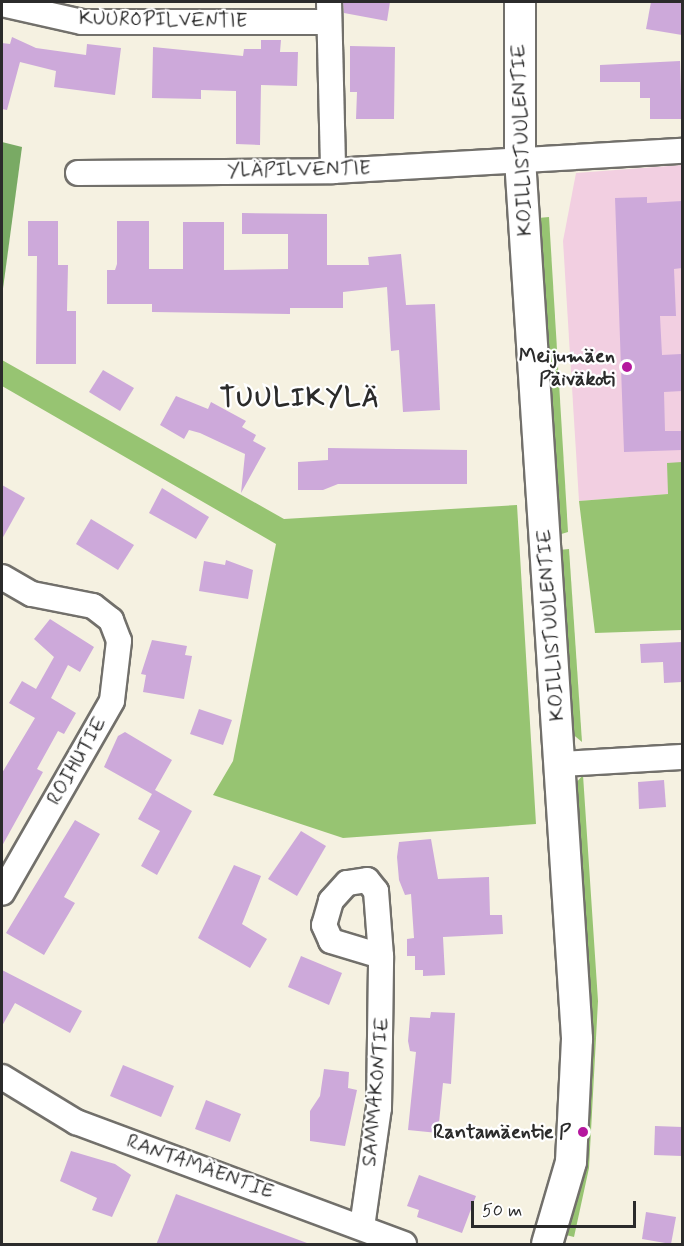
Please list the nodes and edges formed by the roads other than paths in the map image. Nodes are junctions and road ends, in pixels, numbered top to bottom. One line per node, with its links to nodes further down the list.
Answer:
1 (520, 2): 5 (street, KOILLISTUULENTIE)
2 (2, 4): 3 (street, KUUROPILVENTIE)
3 (328, 12): 6 (street)
4 (682, 151): 5 (street, YLÄPILVENTIE)
5 (520, 159): 6 (street, YLÄPILVENTIE); 10 (street, KOILLISTUULENTIE)
6 (333, 171): 7 (street, YLÄPILVENTIE)
7 (78, 173)
8 (2, 576): 11 (street, ROIHUTIE)
9 (682, 757): 10 (street)
10 (561, 764): 16 (street, KOILLISTUULENTIE)
11 (2, 893)
12 (381, 956): 14 (street, SAMMAKONTIE)
13 (2, 1077): 14 (street, RANTAMÄENTIE)
14 (362, 1227): 15 (street, RANTAMÄENTIE)
15 (404, 1245)
16 (547, 1245)

